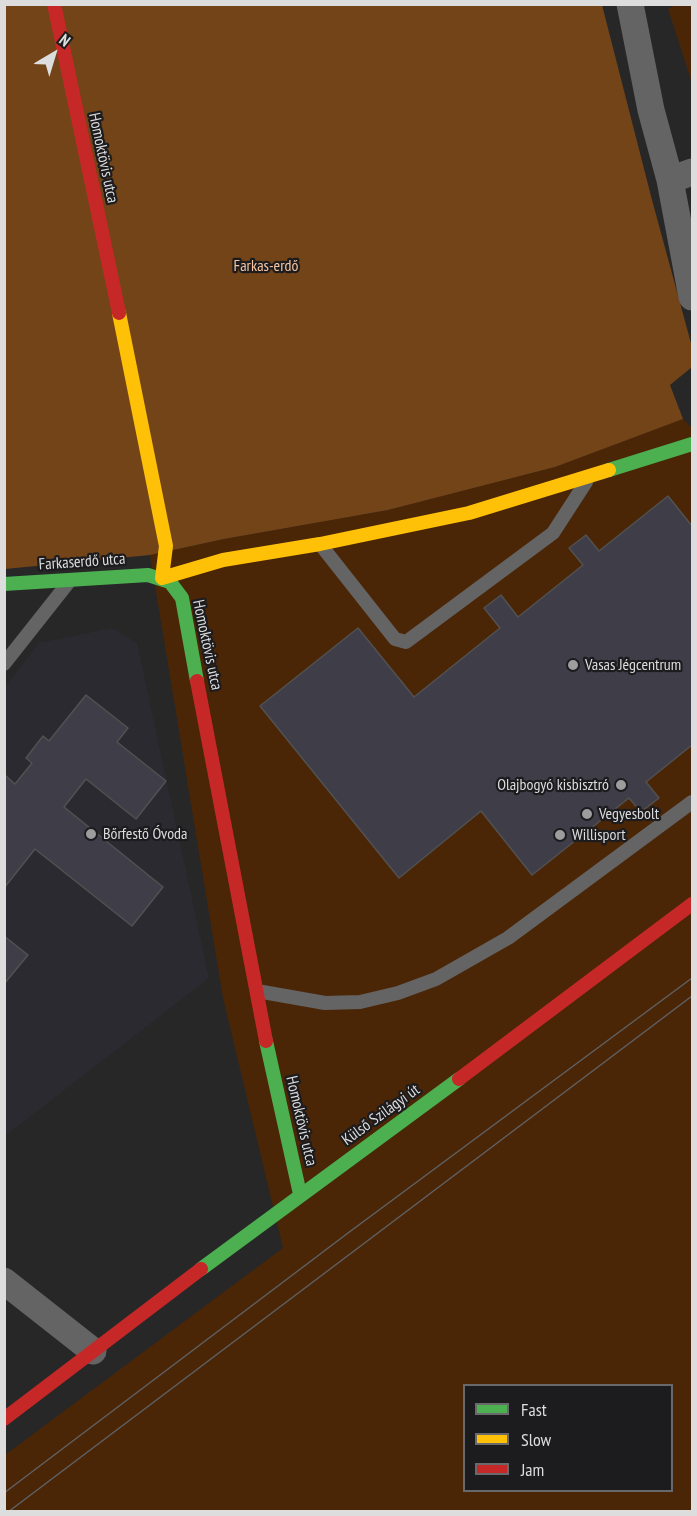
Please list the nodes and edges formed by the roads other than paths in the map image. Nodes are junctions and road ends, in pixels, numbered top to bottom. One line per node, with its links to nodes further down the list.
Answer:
1 (54, 4): 8 (street, Homoktövis utca)
2 (630, 4): 3 (street)
3 (681, 176): 4 (street)
4 (693, 297)
5 (693, 444): 6 (street)
6 (589, 476): 7 (street); 7 (lane)
7 (320, 544): 8 (street)
8 (162, 578): 9 (street, Farkaserdő utca); 14 (street, Homoktövis utca)
9 (71, 579): 10 (street, Farkaserdő utca); 11 (lane)
10 (4, 584)
11 (4, 664)
12 (693, 802): 14 (lane)
13 (693, 904): 15 (street, Külső Szilágyi út)
14 (255, 991): 15 (street, Homoktövis utca)
15 (300, 1194): 17 (street, Külső Szilágyi út)
16 (4, 1281): 17 (street)
17 (93, 1351): 18 (street, Külső Szilágyi út)
18 (4, 1419)

